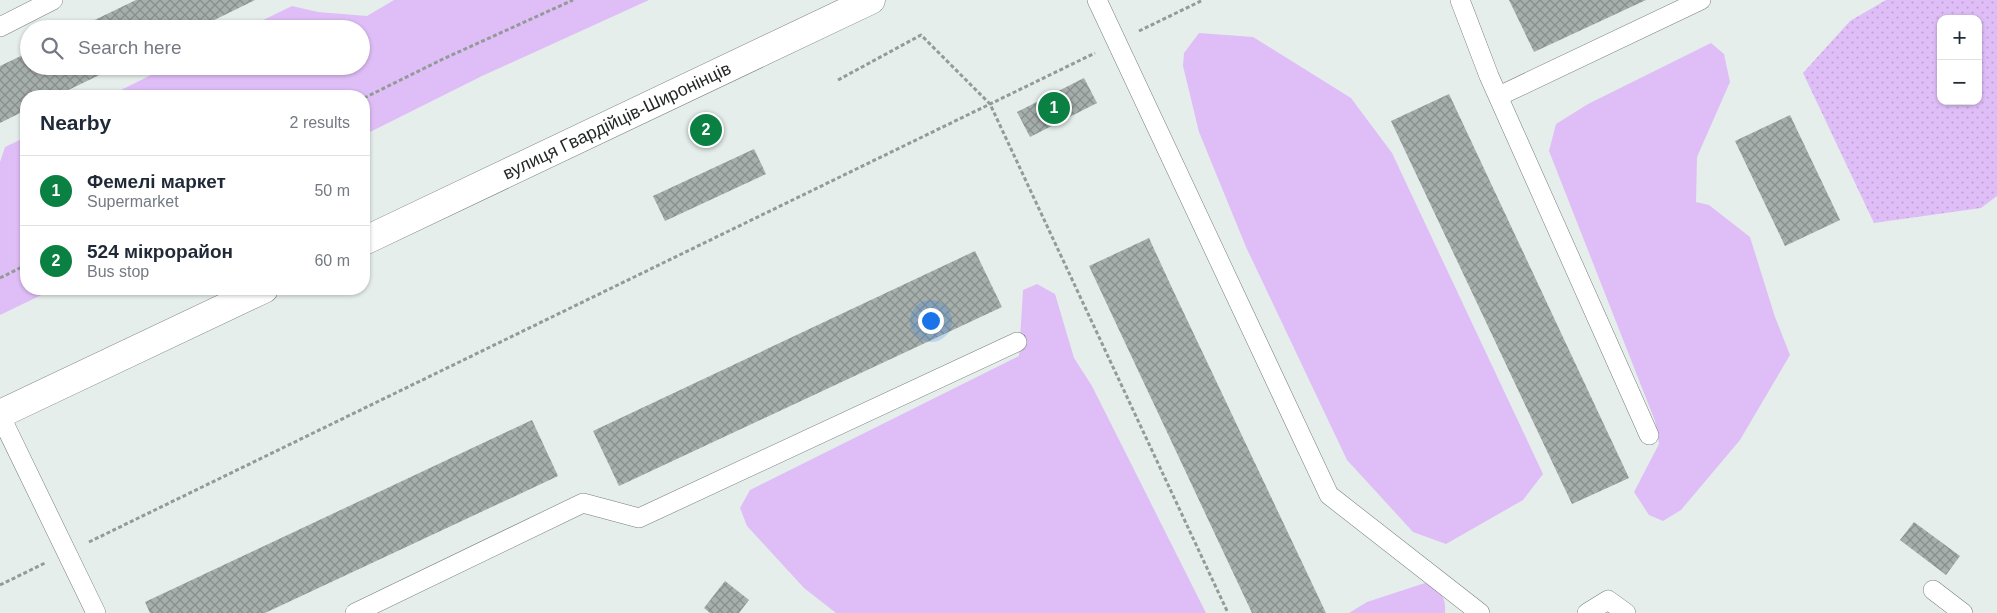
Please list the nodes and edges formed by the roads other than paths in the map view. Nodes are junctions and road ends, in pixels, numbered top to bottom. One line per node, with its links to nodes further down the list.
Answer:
1 (52, 0): 6 (lane)
2 (871, 0): 8 (main road, вулиця Гвардійців-Широнінців)
3 (1097, 0): 16 (lane)
4 (1460, 0): 7 (lane)
5 (1701, 0): 7 (lane)
6 (0, 27)
7 (1499, 96): 12 (lane)
8 (370, 238)
9 (251, 295): 11 (main road)
10 (1017, 342): 15 (lane)
11 (0, 415): 14 (lane)
12 (1649, 435)
13 (1933, 590): 19 (lane)
14 (96, 613)
15 (355, 613)
16 (1480, 613)
17 (1587, 613): 18 (lane)
18 (1626, 613)
19 (1963, 613)

